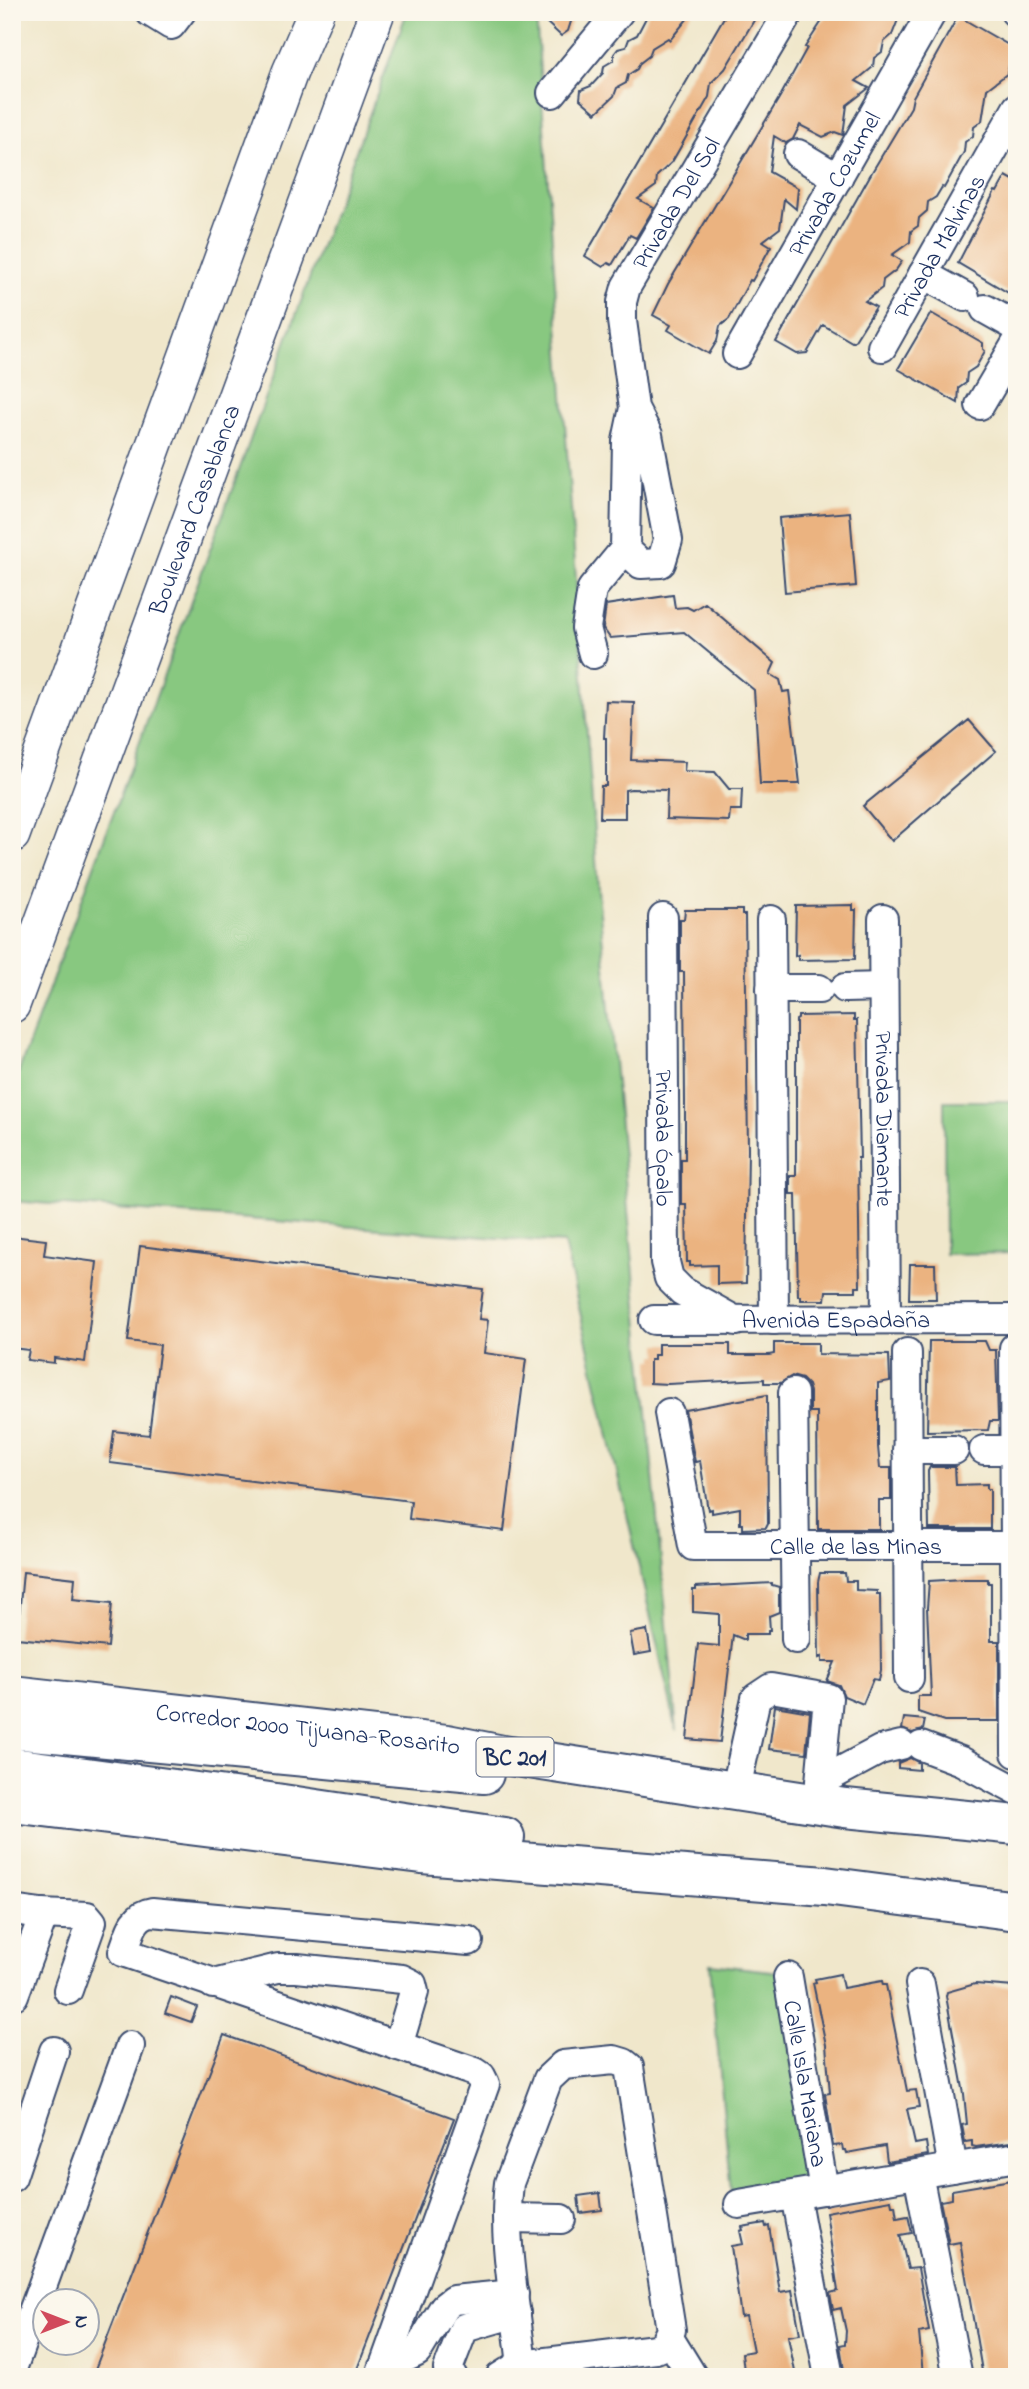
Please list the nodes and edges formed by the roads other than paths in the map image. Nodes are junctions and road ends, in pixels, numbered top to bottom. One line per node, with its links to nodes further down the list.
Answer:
1 (316, 12): 19 (main road)
2 (377, 12): 25 (main road, Boulevard Casablanca)
3 (619, 12): 6 (street)
4 (789, 12): 16 (street, Privada Del Sol)
5 (932, 12): 9 (street, Privada Cozumel)
6 (552, 93)
7 (1017, 108): 10 (street, Privada Malvinas)
8 (799, 154): 9 (street)
9 (838, 178): 14 (street, Privada Cozumel)
10 (923, 274): 11 (street); 13 (street, Privada Malvinas)
11 (1017, 327)
12 (1017, 342): 15 (street)
13 (882, 348)
14 (737, 354)
15 (980, 405)
16 (634, 408): 17 (street); 17 (street)
17 (625, 549): 18 (street)
18 (593, 654)
19 (12, 835)
20 (663, 918): 30 (street, Privada Ópalo)
21 (883, 919): 23 (street, Privada Diamante)
22 (771, 920): 24 (street)
23 (883, 987): 24 (street); 26 (street, Privada Diamante)
24 (771, 989): 29 (street)
25 (12, 1005)
26 (886, 1319): 27 (street, Avenida Espadaña); 29 (street, Avenida Espadaña)
27 (1017, 1319)
28 (654, 1320): 30 (street, Avenida Espadaña)
29 (774, 1320): 30 (street, Avenida Espadaña)
30 (736, 1321)
31 (1014, 1348): 37 (street)
32 (907, 1353): 38 (street)
33 (793, 1393): 39 (street)
34 (668, 1413): 39 (street, Calle de las Minas)
35 (954, 1450): 38 (street)
36 (984, 1450): 37 (street)
37 (1014, 1450): 41 (street)
38 (907, 1451): 40 (street)
39 (795, 1546): 40 (street, Calle de las Minas); 42 (street)
40 (907, 1546): 41 (street, Calle de las Minas); 44 (street)
41 (1016, 1546): 43 (street)
42 (796, 1639)
43 (1016, 1665): 48 (street)
44 (909, 1678)
45 (12, 1695): 47 (highway, Corredor 2000 Tijuana-Rosarito / BC 201)
46 (12, 1729): 52 (highway)
47 (447, 1744): 50 (highway); 52 (highway, Corredor 2000 Tijuana-Rosarito / BC 201)
48 (1016, 1753)
49 (12, 1767): 57 (highway)
50 (739, 1776): 52 (highway); 52 (street)
51 (1017, 1791): 52 (street)
52 (832, 1795): 53 (highway); 55 (highway, Corredor 2000 Tijuana-Rosarito / BC 201)
53 (1017, 1801)
54 (12, 1803): 56 (highway)
55 (1017, 1825)
56 (422, 1854): 57 (highway); 61 (highway)
57 (825, 1886): 59 (highway)
58 (12, 1910): 60 (street)
59 (1017, 1911)
60 (41, 1914): 66 (street); 67 (street)
61 (1017, 1934)
62 (469, 1941): 64 (street)
63 (788, 1977): 75 (street, Calle Isla Mariana)
64 (213, 1984): 69 (street); 69 (street)
65 (920, 1984): 72 (street)
66 (68, 1990)
67 (14, 1995)
68 (130, 2046): 83 (street)
69 (398, 2046): 84 (street)
70 (54, 2051): 74 (street)
71 (1017, 2157): 72 (street)
72 (953, 2168): 73 (street)
73 (918, 2174): 75 (street); 89 (street)
74 (12, 2177)
75 (824, 2190): 76 (street)
76 (795, 2195): 77 (street); 88 (street, Calle Isla Mariana)
77 (740, 2204)
78 (508, 2218): 79 (street); 80 (street); 81 (street)
79 (561, 2219)
80 (515, 2304): 82 (street); 84 (street); 85 (street)
81 (669, 2338): 82 (street); 87 (street)
82 (524, 2362): 86 (street)
83 (12, 2369)
84 (381, 2373)
85 (453, 2377)
86 (500, 2377)
87 (693, 2377)
88 (829, 2377)
89 (958, 2377)

